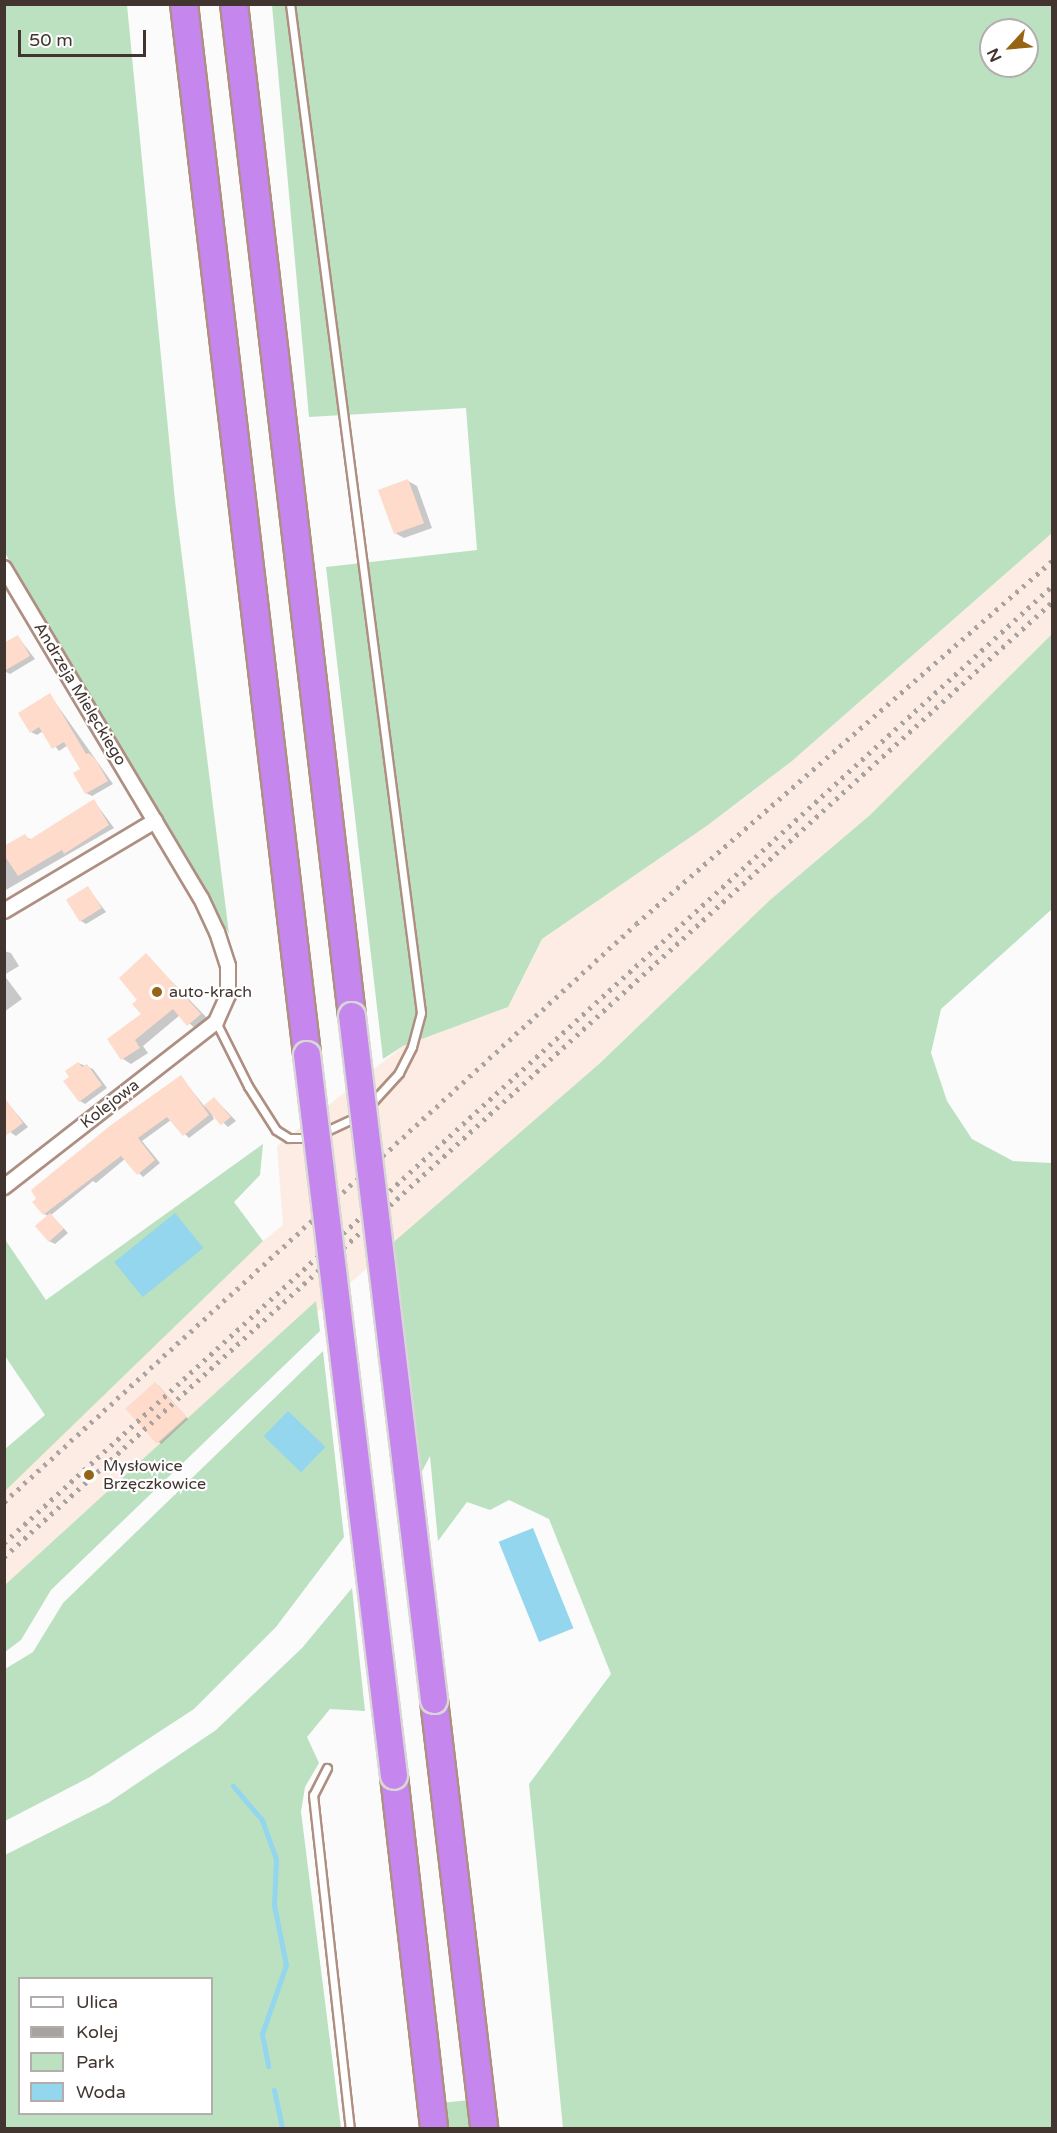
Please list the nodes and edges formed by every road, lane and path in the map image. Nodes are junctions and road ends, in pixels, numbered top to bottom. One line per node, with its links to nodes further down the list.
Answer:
1 (184, 4): 11 (highway, bridge)
2 (234, 4): 12 (highway, bridge)
3 (290, 4): 7 (lane)
4 (4, 568): 5 (street, Andrzeja Mielęckiego)
5 (155, 821): 6 (street); 7 (street, Andrzeja Mielęckiego)
6 (4, 911)
7 (216, 1022): 8 (street, Kolejowa)
8 (4, 1186)
9 (327, 1768): 10 (lane)
10 (350, 2128)
11 (434, 2128)
12 (484, 2128)

